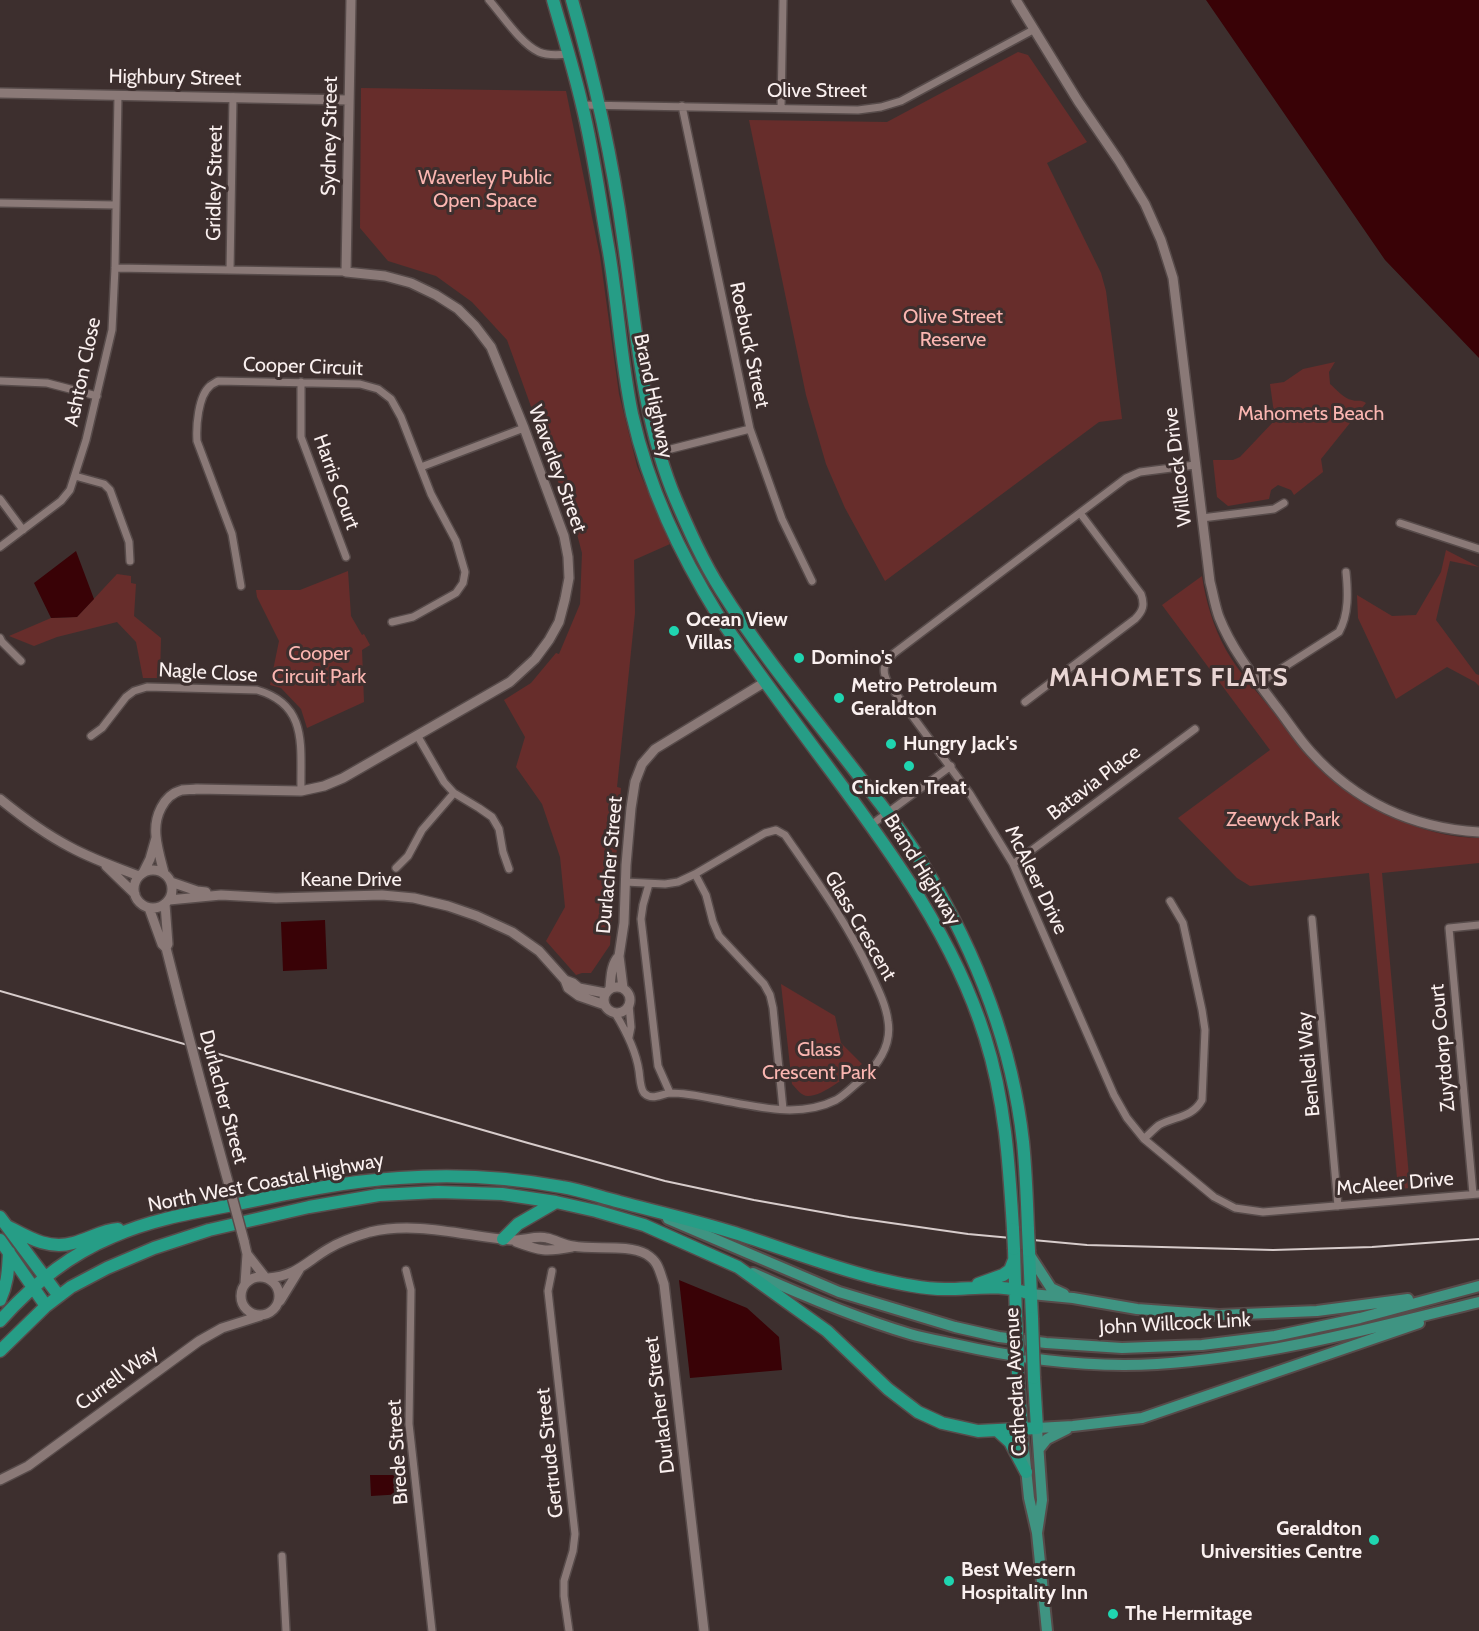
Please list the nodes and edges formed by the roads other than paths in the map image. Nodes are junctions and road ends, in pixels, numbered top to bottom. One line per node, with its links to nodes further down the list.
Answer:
1 (351, 0): 12 (street, Sydney Street)
2 (489, 0): 8 (street)
3 (553, 0): 8 (highway, Brand Highway)
4 (572, 0): 14 (highway, Brand Highway)
5 (783, 0): 16 (street)
6 (1016, 0): 7 (street, Willcock Drive)
7 (1033, 30): 16 (street, Olive Street); 28 (street, Willcock Drive)
8 (568, 54): 13 (highway, Brand Highway)
9 (0, 93): 10 (street, Highbury Street)
10 (118, 95): 11 (street, Highbury Street); 18 (street, Ashton Close)
11 (233, 97): 12 (street, Highbury Street); 20 (street, Gridley Street)
12 (349, 100): 21 (street, Sydney Street)
13 (582, 105): 14 (street, Olive Street); 48 (highway, Brand Highway)
14 (598, 105): 15 (street, Olive Street); 27 (highway, Brand Highway)
15 (682, 106): 16 (street, Olive Street); 26 (street, Roebuck Street)
16 (781, 108)
17 (0, 203): 18 (street)
18 (116, 204): 19 (street, Ashton Close)
19 (115, 268): 20 (street, Waverley Street); 24 (street, Ashton Close)
20 (230, 270): 21 (street, Waverley Street)
21 (346, 272): 25 (street, Waverley Street)
22 (0, 381): 24 (street)
23 (301, 382): 29 (street, Cooper Circuit); 39 (street, Harris Court); 43 (street, Cooper Circuit)
24 (97, 396): 30 (street, Ashton Close)
25 (524, 428): 29 (street); 52 (street, Waverley Street)
26 (750, 429): 27 (street); 42 (street, Roebuck Street)
27 (659, 452): 47 (highway, Brand Highway)
28 (1195, 465): 33 (street, McAleer Drive); 34 (street, Willcock Drive)
29 (421, 467): 44 (street, Cooper Circuit)
30 (75, 476): 36 (street, Ashton Close); 40 (street)
31 (0, 499): 36 (street)
32 (1284, 503): 34 (street)
33 (1080, 513): 50 (street); 54 (street, McAleer Drive)
34 (1202, 518): 49 (street, Willcock Drive)
35 (1400, 523): 38 (street)
36 (23, 530): 37 (street, Ashton Close)
37 (0, 547)
38 (1479, 549)
39 (346, 556)
40 (130, 561)
41 (1346, 572): 49 (street)
42 (812, 582)
43 (241, 586)
44 (392, 622)
45 (0, 638): 46 (street)
46 (21, 661)
47 (779, 672): 48 (street, Durlacher Street); 58 (highway, Brand Highway)
48 (765, 682): 59 (highway, Brand Highway); 70 (street, Durlacher Street)
49 (1259, 683): 60 (street, Willcock Drive)
50 (1025, 702)
51 (1195, 729): 63 (street, Batavia Place)
52 (417, 735): 55 (street, Waverley Street); 56 (street)
53 (91, 736): 55 (street, Nagle Close)
54 (951, 766): 58 (street); 63 (street, McAleer Drive)
55 (301, 791): 61 (street, Waverley Street)
56 (454, 793): 64 (street); 65 (street)
57 (0, 799): 62 (street)
58 (888, 814): 59 (street); 97 (highway, Brand Highway)
59 (871, 825): 103 (highway, Brand Highway, bridge)
60 (1479, 832)
61 (156, 837): 66 (street, Waverley Street); 68 (street, Waverley Street)
62 (105, 864): 68 (street); 72 (street)
63 (1013, 864): 90 (street, McAleer Drive)
64 (396, 868)
65 (509, 869)
66 (164, 873): 68 (street); 69 (street)
67 (695, 874): 71 (street, Glass Crescent); 89 (street); 89 (street, Glass Crescent)
68 (141, 875): 72 (street)
69 (171, 882): 73 (street, Keane Drive); 75 (street)
70 (625, 882): 71 (street, Glass Crescent); 80 (street, Durlacher Street)
71 (649, 884): 88 (street, Durlacher Street)
72 (135, 894): 76 (street)
73 (221, 895): 75 (street, Keane Drive); 81 (street, Keane Drive)
74 (1170, 901): 90 (street)
75 (167, 902): 76 (street); 79 (street, Durlacher Street)
76 (149, 908): 79 (street, Durlacher Street)
77 (1312, 919): 93 (street, Benledi Way)
78 (1479, 925): 91 (street, Zuytdorp Court)
79 (166, 948): 102 (street, Durlacher Street, bridge)
80 (619, 956): 82 (street, Durlacher Street); 83 (street, Durlacher Street)
81 (565, 980): 83 (street, Keane Drive); 84 (street, Keane Drive)
82 (623, 988): 83 (street); 85 (street)
83 (608, 990): 84 (street)
84 (604, 1005): 86 (street)
85 (629, 1005): 86 (street); 87 (street)
86 (615, 1013): 87 (street)
87 (629, 1037): 88 (street, Glass Crescent)
88 (670, 1093): 89 (street, Glass Crescent)
89 (783, 1109)
90 (1144, 1139): 93 (street, McAleer Drive)
91 (1476, 1194): 93 (street, McAleer Drive)
92 (556, 1202): 99 (highway); 104 (highway, North West Coastal Highway); 116 (highway, North West Coastal Highway)
93 (1338, 1206)
94 (639, 1207): 96 (highway, North West Coastal Highway); 111 (main road, John Willcock Link); 112 (highway, North West Coastal Highway)
95 (3, 1221): 96 (highway); 108 (highway)
96 (139, 1226): 108 (highway, North West Coastal Highway)
97 (1028, 1230): 101 (highway, Cathedral Avenue, bridge)
98 (0, 1240): 100 (highway)
99 (508, 1240): 105 (street, Durlacher Street); 137 (street, Durlacher Street)
100 (9, 1252): 113 (highway); 118 (highway)
101 (1029, 1252): 115 (highway, Cathedral Avenue); 117 (main road)
102 (247, 1254): 109 (street, Durlacher Street); 110 (street, Durlacher Street)
103 (1014, 1254): 112 (highway); 114 (highway, Brand Highway)
104 (738, 1267): 120 (main road, John Willcock Link); 128 (highway, North West Coastal Highway)
105 (299, 1270): 109 (street, Durlacher Street); 119 (street, Durlacher Street)
106 (406, 1270): 135 (street, Brede Street)
107 (552, 1271): 136 (street, Gertrude Street)
108 (45, 1278): 113 (highway, North West Coastal Highway); 116 (highway)
109 (266, 1278): 110 (street); 119 (street)
110 (245, 1284): 122 (street)
111 (1479, 1285): 117 (main road)
112 (969, 1287): 114 (highway)
113 (33, 1288): 121 (highway); 123 (highway, North West Coastal Highway)
114 (1015, 1288): 115 (highway); 126 (highway, Brand Highway, bridge)
115 (1030, 1294): 117 (main road); 127 (highway, Cathedral Avenue, bridge)
116 (59, 1296): 121 (highway, North West Coastal Highway)
117 (1073, 1298)
118 (0, 1300)
119 (278, 1304): 122 (street)
120 (1479, 1304): 125 (main road)
121 (46, 1306): 124 (highway, North West Coastal Highway)
122 (260, 1316): 131 (street, Currell Way)
123 (0, 1321)
124 (0, 1350)
125 (1073, 1426): 127 (main road); 129 (main road)
126 (1022, 1428): 127 (highway, North West Coastal Highway); 128 (highway, North West Coastal Highway); 130 (main road, Cathedral Avenue)
127 (1037, 1428): 129 (main road, Cathedral Avenue)
128 (998, 1431): 130 (highway)
129 (1039, 1449): 132 (main road, Cathedral Avenue)
130 (1026, 1472): 132 (main road, Cathedral Avenue)
131 (0, 1480)
132 (1037, 1533): 138 (main road, Cathedral Avenue)
133 (282, 1556): 134 (street)
134 (286, 1631)
135 (432, 1631)
136 (569, 1631)
137 (704, 1631)
138 (1047, 1631)

